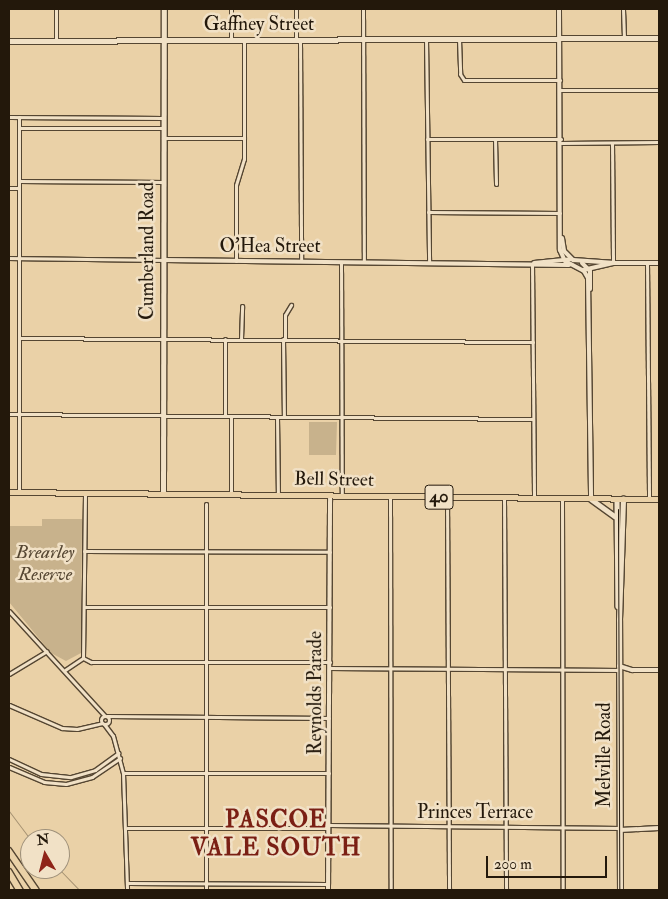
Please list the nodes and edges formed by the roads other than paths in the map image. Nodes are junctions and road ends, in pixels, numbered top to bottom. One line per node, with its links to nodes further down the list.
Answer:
1 (56, 9): 14 (street)
2 (164, 9): 15 (main road, Cumberland Road)
3 (231, 9): 16 (street)
4 (296, 9): 18 (street)
5 (363, 9): 11 (street)
6 (559, 9): 8 (street)
7 (623, 9): 9 (street)
8 (559, 38): 9 (main road, Gaffney Street); 13 (main road, Gaffney Street); 20 (street)
9 (624, 38): 10 (main road, Gaffney Street)
10 (659, 38)
11 (364, 39): 12 (main road, Gaffney Street); 18 (main road, Gaffney Street); 51 (street)
12 (426, 39): 13 (main road, Gaffney Street); 30 (street)
13 (459, 39): 20 (street)
14 (56, 40): 15 (main road, Gaffney Street); 19 (main road, Gaffney Street)
15 (164, 40): 16 (main road, Gaffney Street); 25 (main road, Cumberland Road)
16 (231, 40): 17 (main road, Gaffney Street)
17 (244, 40): 18 (main road, Gaffney Street); 29 (street)
18 (298, 40): 49 (street)
19 (9, 41)
20 (560, 80): 21 (street)
21 (560, 90): 22 (street); 32 (street)
22 (659, 90)
23 (9, 117): 24 (street)
24 (20, 117): 25 (street); 26 (street)
25 (163, 118): 27 (main road, Cumberland Road)
26 (20, 128): 27 (street); 35 (street)
27 (163, 128): 28 (main road, Cumberland Road)
28 (163, 138): 29 (street); 36 (main road, Cumberland Road)
29 (244, 138): 48 (street)
30 (427, 139): 31 (street); 40 (street)
31 (495, 139): 32 (street); 37 (street)
32 (561, 141): 34 (street); 41 (street)
33 (659, 142): 34 (street)
34 (612, 143): 55 (street)
35 (19, 181): 36 (street); 39 (street)
36 (164, 182): 46 (main road, Cumberland Road)
37 (496, 184)
38 (9, 188): 39 (street)
39 (19, 188): 44 (street)
40 (428, 212): 41 (street); 52 (street)
41 (561, 213): 42 (street)
42 (562, 233): 45 (street); 47 (street)
43 (9, 258): 44 (street, O'Hea Street)
44 (19, 258): 46 (street, O'Hea Street); 64 (street)
45 (563, 259): 47 (street, O'Hea Street); 54 (street, O'Hea Street); 58 (street)
46 (164, 260): 48 (street, O'Hea Street); 65 (main road, Cumberland Road)
47 (573, 260): 53 (street, O'Hea Street)
48 (236, 261): 49 (street, O'Hea Street)
49 (301, 261): 50 (street, O'Hea Street)
50 (341, 262): 51 (street, O'Hea Street); 69 (street)
51 (364, 262): 52 (street, O'Hea Street)
52 (429, 262): 54 (street, O'Hea Street)
53 (581, 262): 55 (street); 60 (street)
54 (532, 263): 58 (street, O'Hea Street); 70 (street)
55 (614, 263): 56 (street); 60 (street)
56 (647, 263): 57 (street); 95 (street)
57 (659, 263)
58 (571, 265): 59 (street)
59 (580, 269): 60 (street); 61 (street)
60 (588, 269): 61 (street)
61 (589, 294): 93 (street)
62 (291, 305): 68 (street)
63 (242, 306): 67 (street)
64 (19, 338): 65 (street); 72 (street)
65 (163, 339): 66 (street); 73 (main road, Cumberland Road)
66 (225, 339): 67 (street); 74 (street)
67 (241, 339): 68 (street)
68 (284, 339): 69 (street); 77 (street)
69 (341, 340): 70 (street); 78 (street)
70 (533, 342): 79 (street)
71 (9, 414): 72 (street)
72 (19, 414): 73 (street); 81 (street)
73 (163, 416): 74 (street); 83 (main road, Cumberland Road)
74 (225, 416): 75 (street)
75 (231, 416): 76 (street); 84 (street)
76 (277, 417): 77 (street); 85 (street)
77 (284, 417): 78 (street)
78 (342, 417): 79 (street); 87 (street)
79 (533, 419): 91 (street)
80 (9, 492): 81 (highway, Bell Street / 40)
81 (19, 492): 82 (highway, Bell Street / 40)
82 (85, 492): 83 (highway, Bell Street / 40); 99 (street)
83 (163, 493): 84 (highway, Bell Street / 40)
84 (231, 494): 85 (highway, Bell Street / 40)
85 (278, 495): 86 (highway, Bell Street / 40)
86 (330, 495): 87 (highway, Bell Street / 40); 101 (street, Reynolds Parade)
87 (342, 495): 88 (highway, Bell Street / 40)
88 (390, 496): 89 (highway, Bell Street / 40); 111 (street)
89 (447, 497): 90 (highway, Bell Street / 40); 112 (street)
90 (504, 497): 91 (highway, Bell Street / 40); 113 (street)
91 (534, 498): 92 (highway, Bell Street / 40)
92 (562, 498): 93 (highway, Bell Street / 40); 114 (street)
93 (591, 499): 94 (highway, Bell Street / 40); 98 (main road)
94 (620, 499): 95 (highway, Bell Street / 40); 98 (main road, Melville Road); 106 (main road, Melville Road)
95 (649, 499): 96 (highway, Bell Street / 40)
96 (659, 499)
97 (206, 504): 100 (street)
98 (615, 520): 106 (main road, Melville Road)
99 (84, 551): 100 (street); 102 (street)
100 (206, 552): 101 (street); 103 (street)
101 (330, 552): 104 (street, Reynolds Parade)
102 (85, 607): 103 (street); 108 (street)
103 (206, 607): 104 (street); 109 (street)
104 (330, 607): 110 (street, Reynolds Parade)
105 (9, 611): 107 (street)
106 (619, 620): 116 (main road, Melville Road)
107 (47, 651): 115 (street); 119 (street)
108 (83, 658): 109 (street); 115 (street)
109 (206, 662): 110 (street); 121 (street)
110 (330, 665): 111 (street); 123 (street, Reynolds Parade)
111 (390, 668): 112 (street); 134 (street)
112 (448, 668): 113 (street); 135 (street)
113 (505, 669): 114 (street); 137 (street)
114 (562, 669): 116 (street); 138 (street)
115 (65, 670): 124 (street)
116 (620, 670): 117 (street); 117 (street); 141 (main road, Melville Road)
117 (632, 670): 118 (street)
118 (659, 670)
119 (9, 674)
120 (9, 705): 124 (street)
121 (206, 717): 122 (street); 123 (street); 132 (street)
122 (118, 718): 124 (street); 125 (street)
123 (329, 718): 133 (street, Reynolds Parade)
124 (103, 719): 125 (street); 126 (street)
125 (109, 721): 126 (street)
126 (110, 730): 127 (street)
127 (118, 753): 128 (street); 129 (street)
128 (120, 758): 130 (street); 131 (street)
129 (9, 760)
130 (9, 767)
131 (123, 773): 132 (street); 139 (street)
132 (206, 773): 133 (street); 140 (street)
133 (329, 773): 136 (street, Reynolds Parade)
134 (391, 826): 135 (street, Princes Terrace); 136 (street, Princes Terrace); 153 (street)
135 (448, 826): 137 (street, Princes Terrace); 154 (street)
136 (329, 827): 140 (street, Princes Terrace); 147 (street, Reynolds Parade)
137 (505, 827): 138 (street, Princes Terrace); 155 (street)
138 (563, 827): 141 (street, Princes Terrace); 156 (street)
139 (127, 828): 140 (street, Princes Terrace); 145 (street)
140 (206, 828): 146 (street)
141 (620, 828): 142 (street, Princes Terrace); 157 (main road, Melville Road)
142 (659, 828)
143 (9, 851): 149 (highway)
144 (9, 872): 148 (highway)
145 (127, 883): 146 (street); 150 (street)
146 (206, 884): 147 (street); 151 (street)
147 (328, 884): 152 (street, Reynolds Parade)
148 (20, 890)
149 (36, 890)
150 (127, 890)
151 (206, 890)
152 (328, 890)
153 (391, 890)
154 (448, 890)
155 (506, 890)
156 (563, 890)
157 (620, 890)

